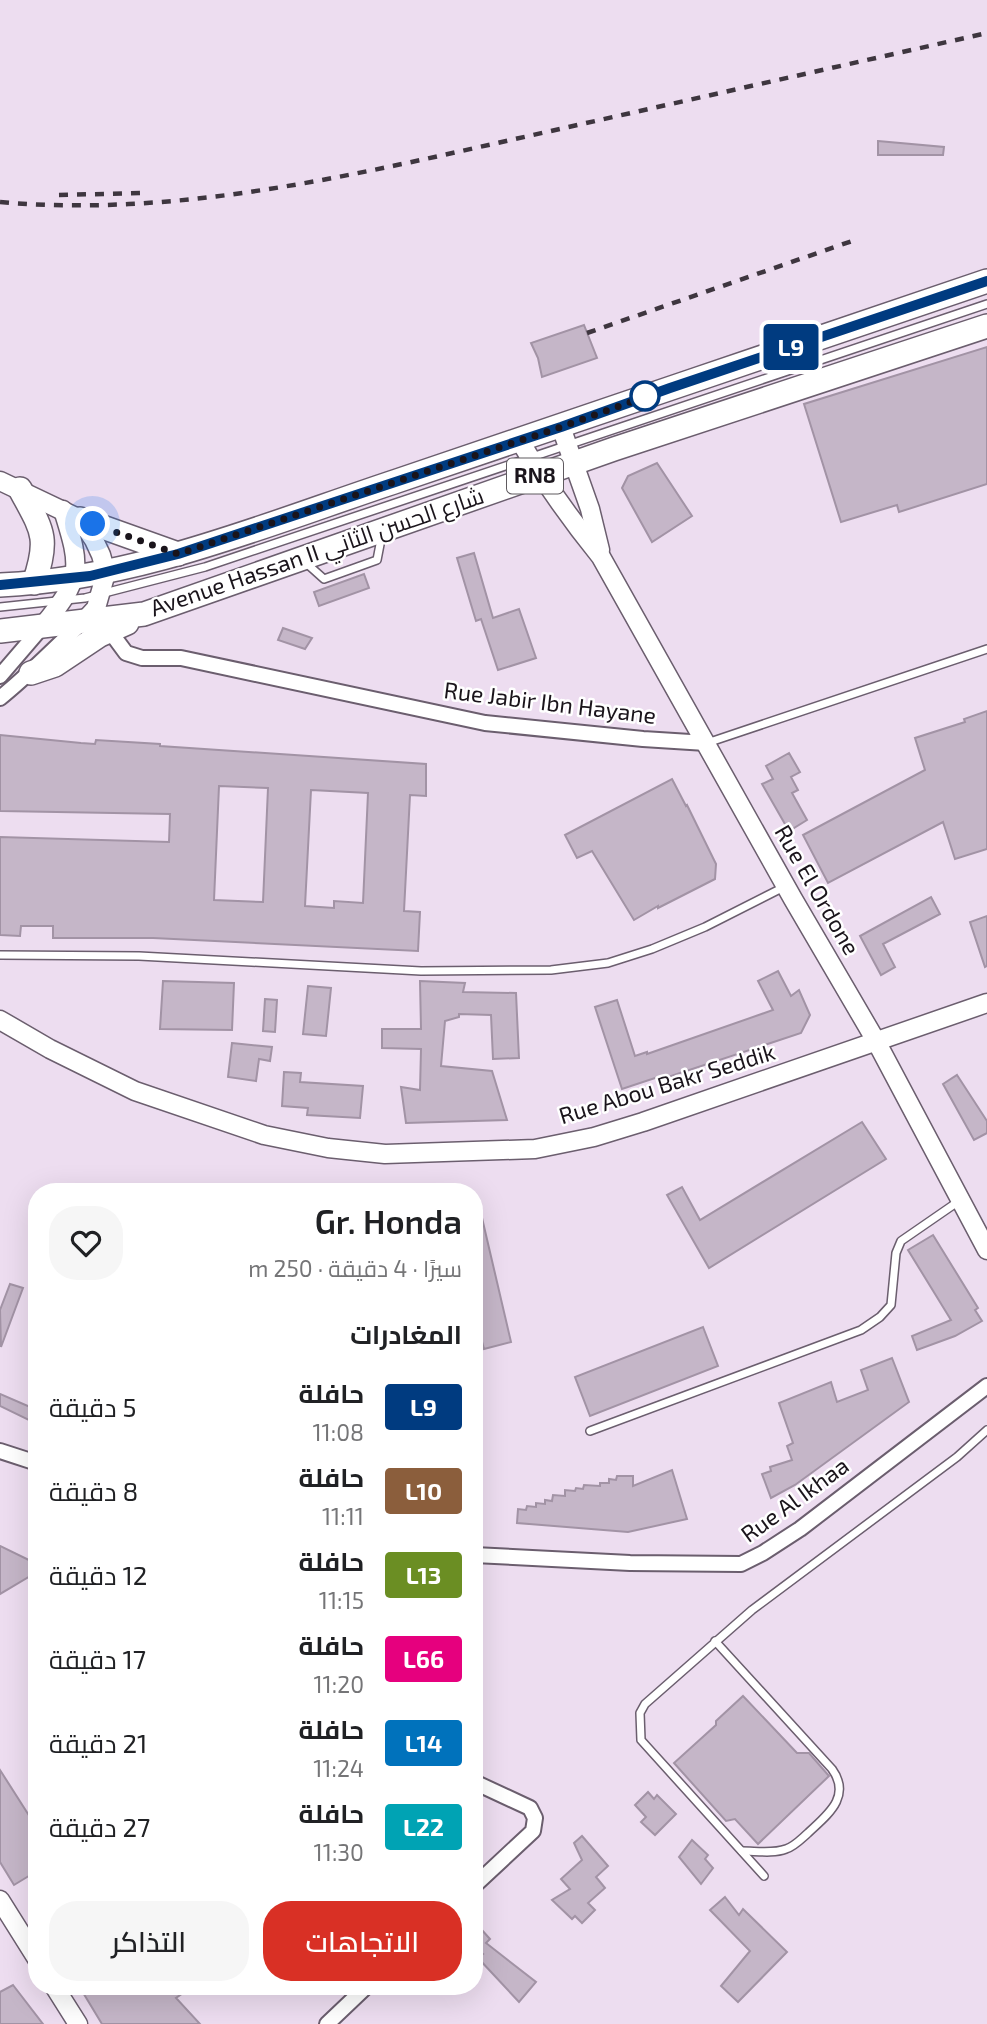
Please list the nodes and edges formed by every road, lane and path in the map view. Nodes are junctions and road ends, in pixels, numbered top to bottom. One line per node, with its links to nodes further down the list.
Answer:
1 (987, 282): 4 (main road, Avenue Hassan II شارع الحسن الثاني / RN8)
2 (987, 304): 4 (lane)
3 (987, 326): 4 (main road, Avenue Hassan II شارع الحسن الثاني / RN8)
4 (568, 446): 5 (main road, Avenue Hassan II شارع الحسن الثاني / RN8); 5 (main road, Avenue Hassan II شارع الحسن الثاني / RN8); 9 (street, Rue El Ordone)
5 (530, 458): 8 (main road, Avenue Hassan II شارع الحسن الثاني / RN8); 9 (street, Rue El Ordone); 12 (lane); 16 (main road, Avenue Hassan II شارع الحسن الثاني / RN8)
6 (10, 485): 7 (street); 11 (main road)
7 (71, 515): 8 (main road); 10 (street); 12 (street)
8 (178, 554): 12 (main road, Avenue Hassan II شارع الحسن الثاني / RN8)
9 (601, 557): 25 (street, Rue El Ordone)
10 (75, 579): 11 (main road, RN8); 12 (main road, RN8); 14 (street)
11 (34, 583): 13 (main road, RN8)
12 (103, 584): 14 (lane); 17 (street)
13 (0, 585)
14 (62, 602): 15 (lane); 18 (street)
15 (0, 607)
16 (144, 614): 17 (main road, Avenue Hassan II شارع الحسن الثاني / RN8); 19 (main road)
17 (83, 621): 18 (main road, RN8); 22 (street)
18 (42, 627): 20 (main road, RN8); 23 (street)
19 (110, 630): 22 (main road); 25 (street, Rue Jabir Ibn Hayane)
20 (0, 631)
21 (987, 649): 25 (lane, Rue Jabir Ibn Hayane)
22 (31, 673): 24 (street)
23 (0, 676)
24 (0, 698)
25 (706, 743): 26 (street, Rue El Ordone)
26 (785, 886): 27 (lane); 30 (street, Rue El Ordone)
27 (0, 956)
28 (987, 1003): 30 (street, Rue Abou Bakr Seddik)
29 (0, 1020): 30 (street, Rue Abou Bakr Seddik)
30 (877, 1041): 31 (street, Rue El Ordone)
31 (960, 1201): 32 (street, Rue El Ordone); 35 (lane)
32 (987, 1250)
33 (987, 1386): 38 (street, Rue Al Ikhaa)
34 (987, 1430): 39 (lane)
35 (590, 1431)
36 (0, 1451): 37 (street)
37 (28, 1461)
38 (483, 1555)
39 (715, 1641): 41 (lane); 41 (lane)
40 (483, 1786): 43 (street)
41 (742, 1851): 42 (lane)
42 (764, 1876)
43 (483, 1878)
44 (0, 1900): 45 (street)
45 (28, 1945)
46 (59, 1995): 48 (street)
47 (358, 1995): 49 (street)
48 (76, 2023)
49 (327, 2024)

